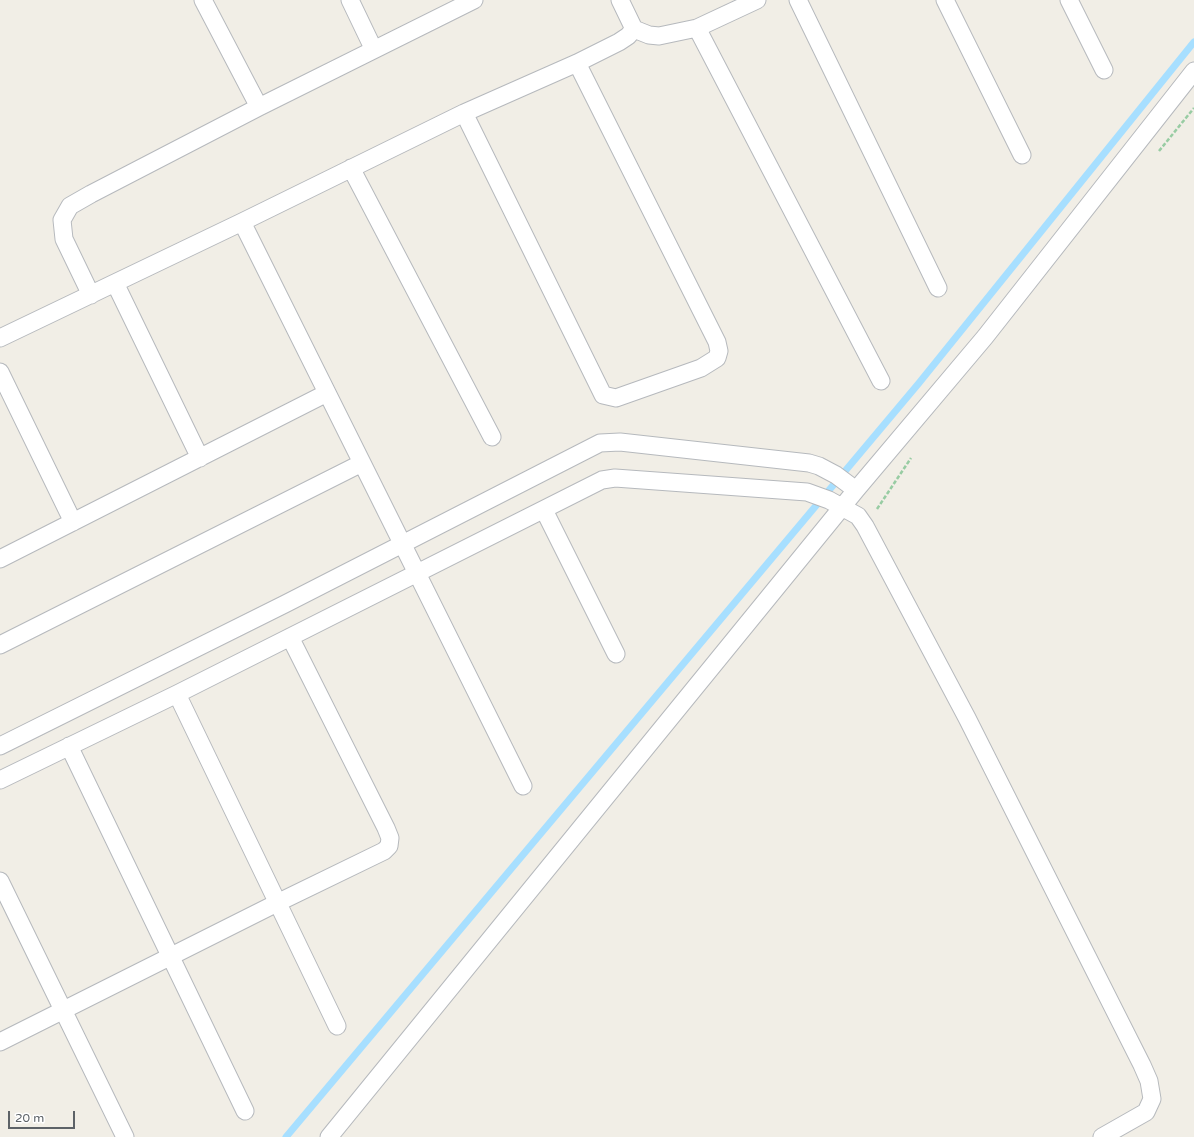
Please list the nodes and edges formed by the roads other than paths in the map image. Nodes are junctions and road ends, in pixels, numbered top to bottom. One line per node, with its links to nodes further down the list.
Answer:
1 (203, 0): 16 (street)
2 (350, 0): 12 (street)
3 (474, 0): 9 (street)
4 (620, 0): 11 (street)
5 (757, 0): 10 (street)
6 (798, 0): 22 (street)
7 (945, 0): 18 (street)
8 (1069, 0): 14 (street)
9 (451, 5): 12 (street)
10 (697, 28): 11 (street); 26 (street)
11 (634, 29): 13 (street)
12 (374, 48): 16 (street)
13 (577, 63): 17 (street); 17 (street)
14 (1104, 70)
15 (1194, 72): 31 (street)
16 (259, 107): 23 (street)
17 (464, 113): 19 (street)
18 (1022, 155)
19 (351, 168): 20 (street); 28 (street)
20 (242, 222): 21 (street); 27 (street)
21 (115, 283): 23 (street); 29 (street)
22 (938, 288)
23 (91, 295): 24 (street)
24 (0, 338)
25 (0, 372): 34 (street)
26 (881, 381)
27 (328, 393): 29 (street); 30 (street)
28 (492, 437)
29 (200, 458): 34 (street)
30 (362, 463): 35 (street); 39 (street)
31 (846, 482): 32 (street); 35 (street)
32 (829, 502): 33 (street); 54 (street); 55 (street)
33 (544, 510): 37 (street); 40 (street)
34 (73, 522): 36 (street)
35 (403, 543): 37 (street); 42 (street)
36 (0, 559)
37 (418, 573): 38 (street); 45 (street)
38 (290, 637): 41 (street); 47 (street)
39 (0, 645)
40 (616, 654)
41 (177, 694): 43 (street); 47 (street)
42 (0, 746)
43 (69, 746): 44 (street); 48 (street)
44 (0, 780)
45 (523, 786)
46 (0, 881): 49 (street)
47 (277, 902): 48 (street); 50 (street)
48 (170, 956): 49 (street); 52 (street)
49 (63, 1010): 51 (street); 53 (street)
50 (337, 1026)
51 (0, 1042)
52 (245, 1111)
53 (125, 1137)
54 (329, 1137)
55 (1102, 1137)

